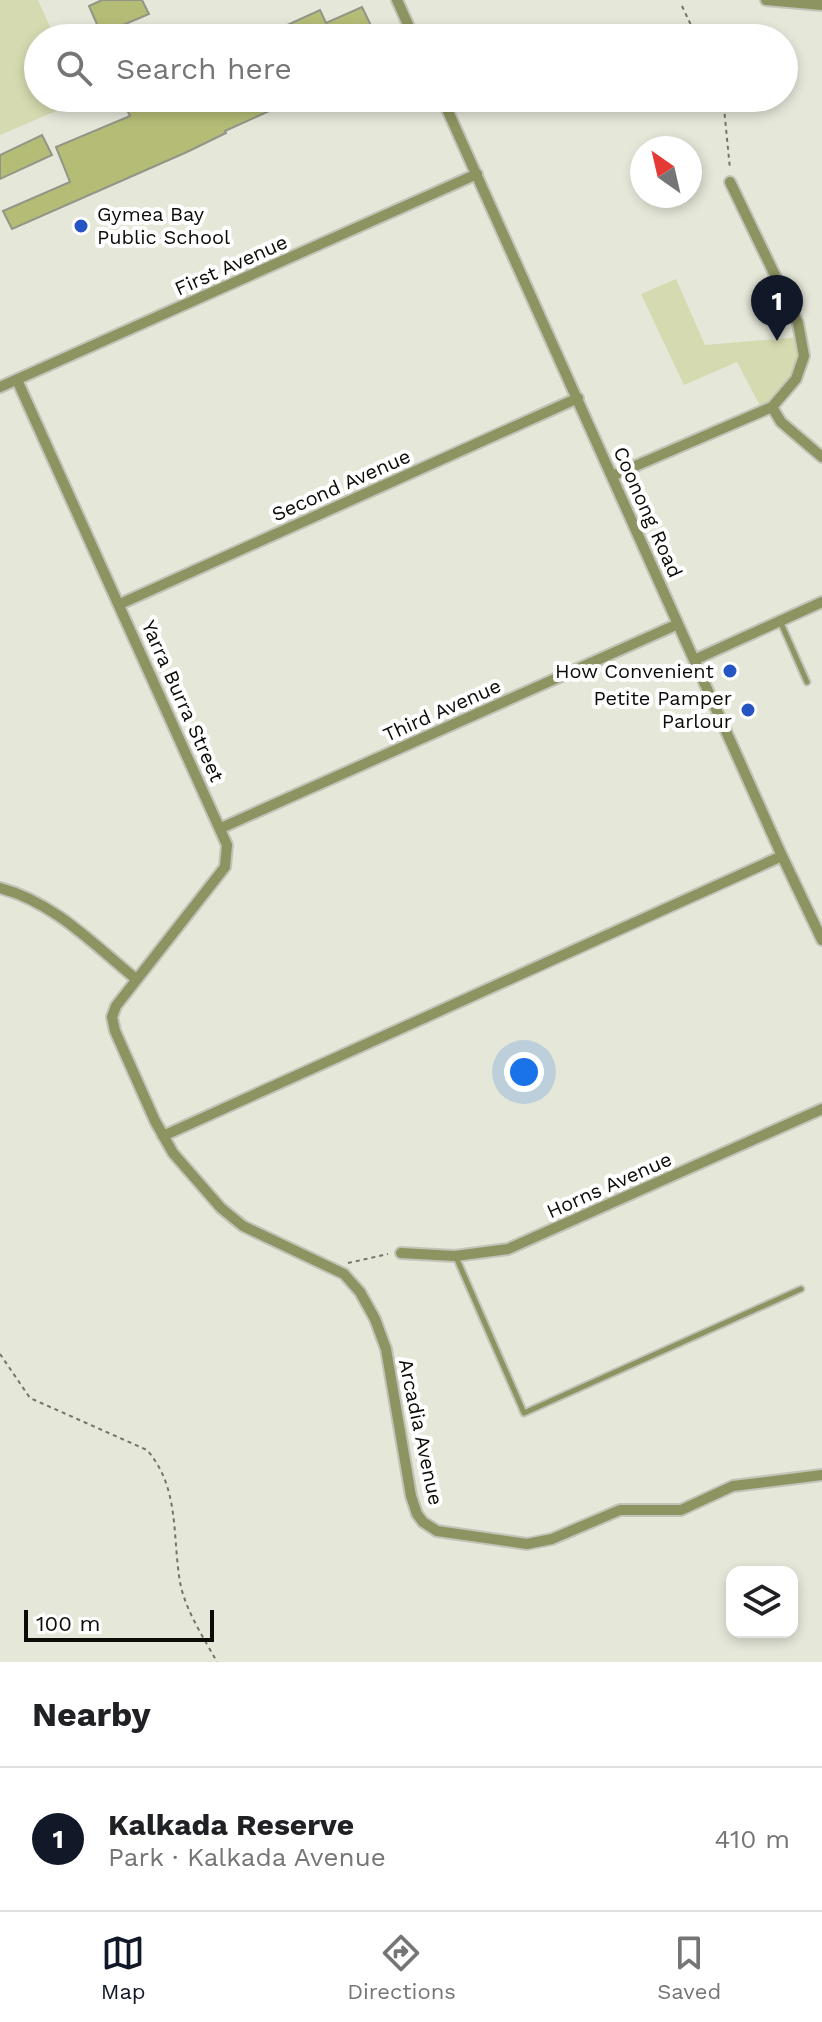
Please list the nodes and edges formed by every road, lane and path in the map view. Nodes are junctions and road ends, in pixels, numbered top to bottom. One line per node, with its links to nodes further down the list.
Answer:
1 (397, 0): 5 (street)
2 (766, 0): 3 (street)
3 (822, 5)
4 (682, 6): 6 (path)
5 (408, 24)
6 (690, 24)
7 (448, 112): 9 (street, Coonong Road)
8 (724, 112): 10 (path)
9 (477, 174): 11 (street, First Avenue); 13 (street, Coonong Road)
10 (730, 182): 14 (street)
11 (17, 380): 12 (street, First Avenue); 18 (street, Yarra Burra Street)
12 (0, 387)
13 (578, 398): 16 (street, Coonong Road); 18 (street, Second Avenue)
14 (772, 407): 15 (street); 16 (street)
15 (822, 457)
16 (612, 476): 20 (street, Coonong Road)
17 (822, 602): 19 (street)
18 (120, 604): 23 (street, Yarra Burra Street)
19 (780, 621): 21 (street); 22 (lane)
20 (678, 624): 21 (street, Coonong Road); 23 (street, Third Avenue)
21 (694, 660): 24 (street, Coonong Road)
22 (807, 682)
23 (221, 828): 27 (street, Yarra Burra Street)
24 (782, 856): 26 (street, Coonong Road); 30 (street)
25 (0, 888): 27 (street)
26 (822, 940)
27 (136, 979): 28 (street, Yarra Burra Street)
28 (112, 1017): 30 (street, Arcadia Avenue)
29 (822, 1109): 32 (street, Horns Avenue)
30 (163, 1136): 33 (street, Arcadia Avenue)
31 (401, 1253): 32 (street, Horns Avenue); 33 (path)
32 (455, 1256): 34 (lane)
33 (334, 1267): 36 (street, Arcadia Avenue)
34 (801, 1289)
35 (0, 1354): 37 (path)
36 (822, 1475)
37 (217, 1662)

